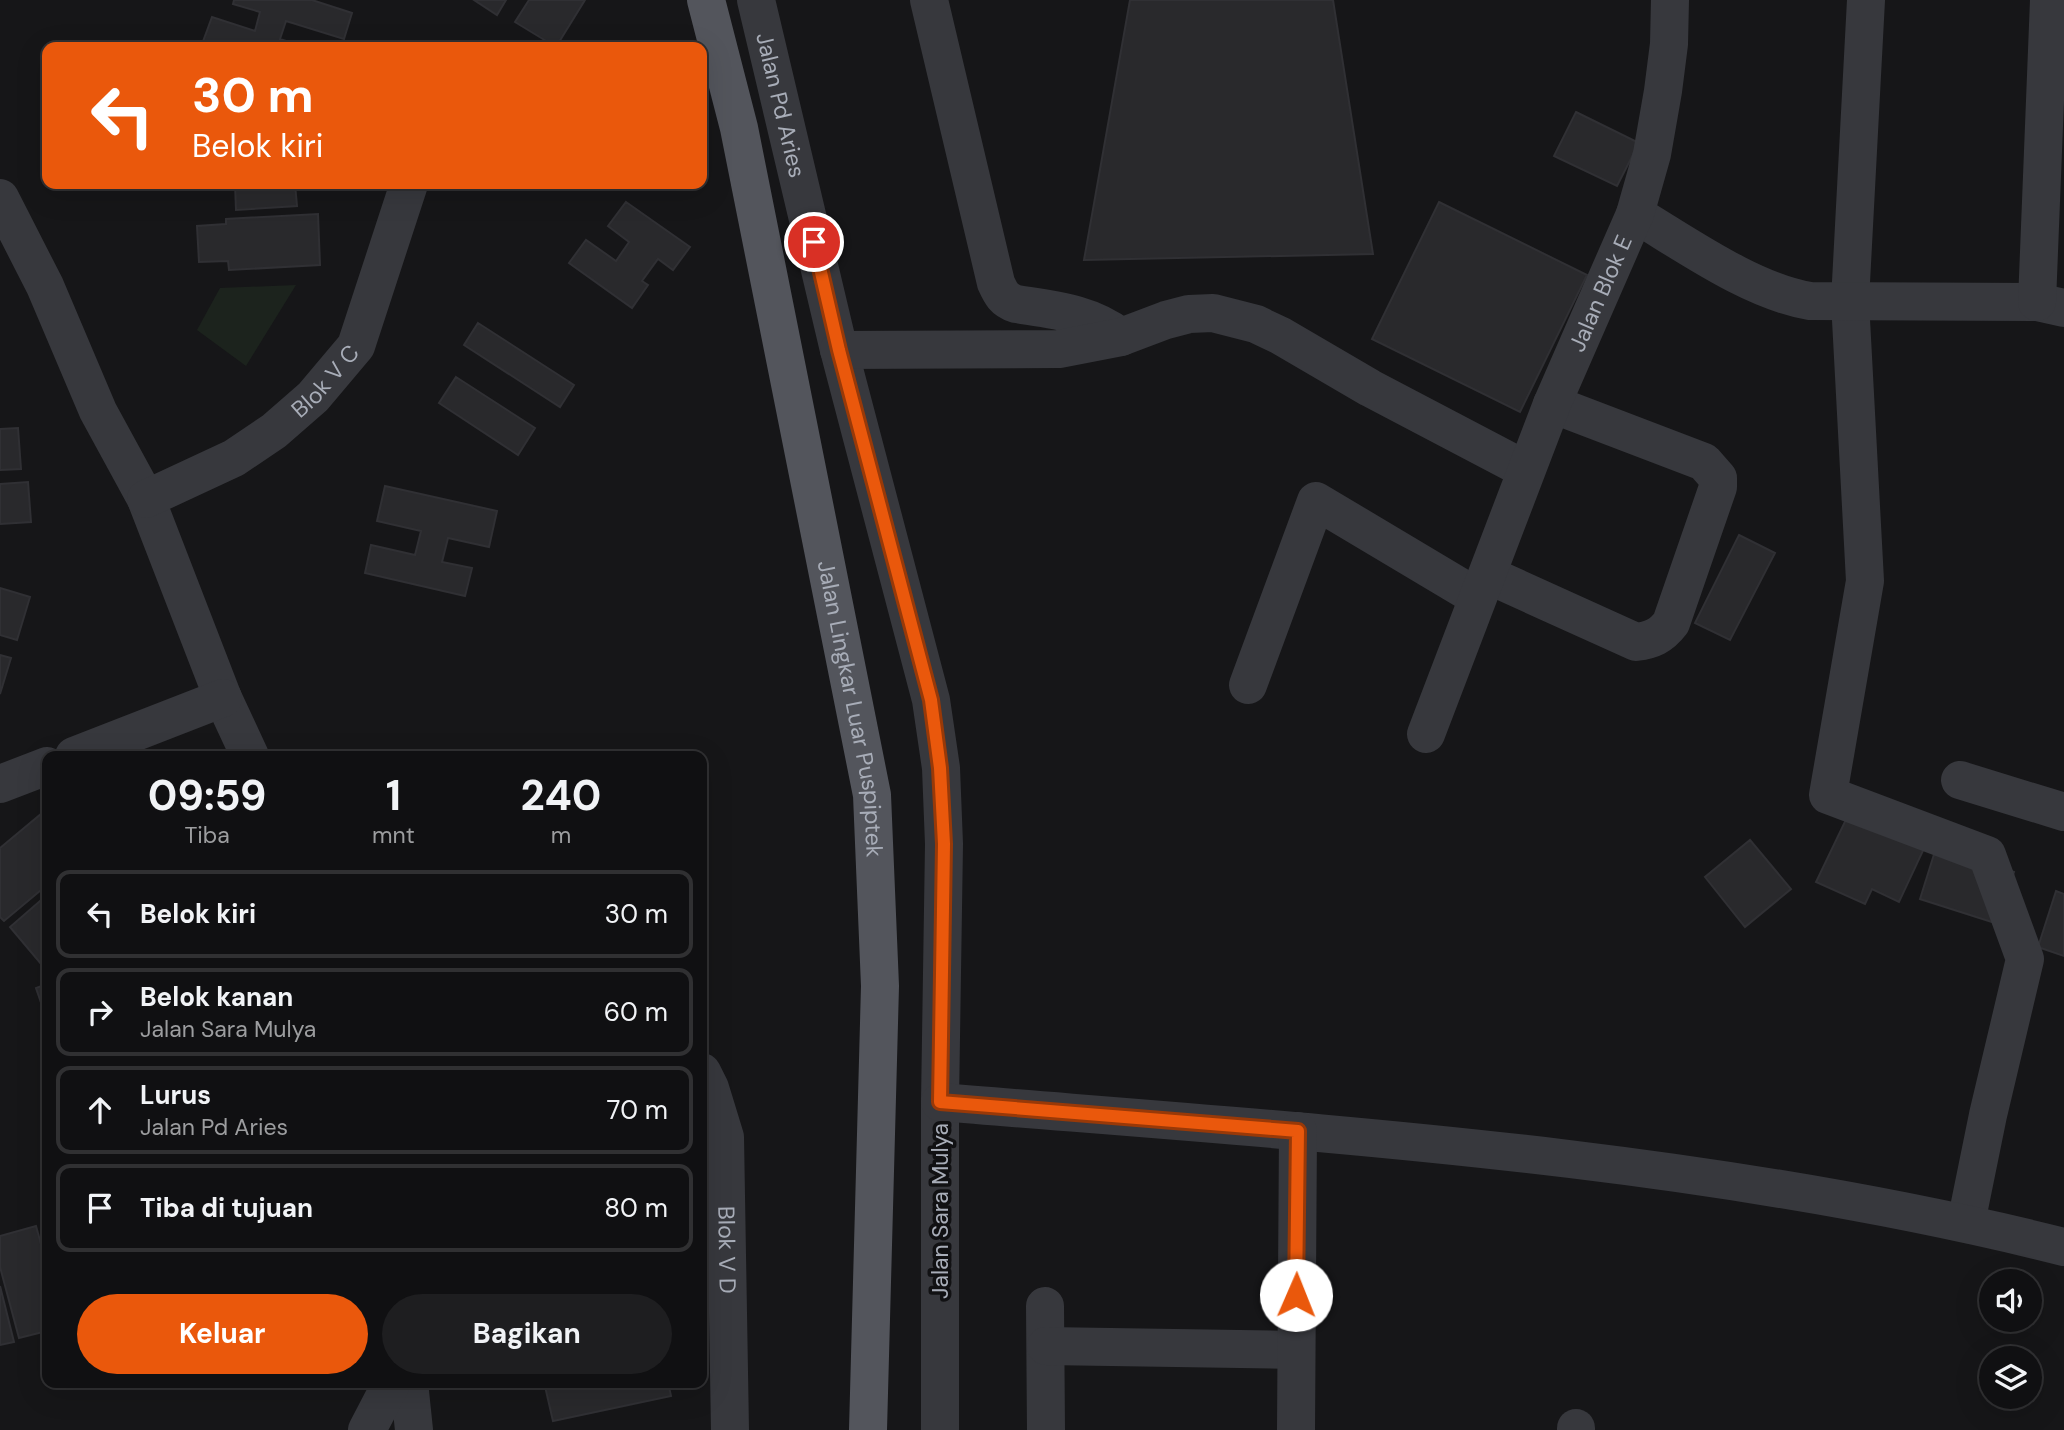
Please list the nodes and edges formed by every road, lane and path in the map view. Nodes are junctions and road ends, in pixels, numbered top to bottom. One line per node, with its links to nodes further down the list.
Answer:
1 (706, 0): 42 (main road, Jalan Lingkar Luar Puspiptek)
2 (757, 0): 14 (street, Jalan Pd Aries)
3 (929, 0): 13 (street)
4 (1670, 0): 10 (street, Jalan Blok E)
5 (1866, 0): 11 (street)
6 (2049, 0): 7 (street)
7 (2053, 127): 12 (street)
8 (407, 189): 17 (street, Blok V C)
9 (0, 198): 17 (street)
10 (1635, 214): 11 (street); 15 (street, Jalan Blok E)
11 (1850, 301): 12 (street); 32 (street)
12 (2051, 305)
13 (1121, 337): 14 (street); 16 (street)
14 (839, 350): 21 (street, Jalan Pd Aries)
15 (1552, 404): 16 (street, Jalan Blok E); 18 (street)
16 (1526, 470): 18 (street, Jalan Blok E)
17 (146, 499): 20 (street)
18 (1483, 586): 19 (street); 22 (street, Jalan Blok E)
19 (1248, 685)
20 (223, 698): 23 (street); 24 (street)
21 (931, 700): 30 (street, Jalan Sara Mulya)
22 (1426, 734)
23 (87, 751)
24 (248, 751)
25 (42, 768): 27 (street)
26 (1960, 780): 28 (street)
27 (0, 784)
28 (2064, 813)
29 (707, 1082): 41 (street, Blok V D)
30 (940, 1102): 31 (street); 43 (street, Jalan Sara Mulya)
31 (1298, 1131): 32 (street); 36 (street)
32 (1966, 1223): 33 (street)
33 (2064, 1247)
34 (1045, 1306): 35 (street)
35 (1046, 1346): 36 (street); 44 (street)
36 (1296, 1350): 45 (street)
37 (390, 1388): 39 (street)
38 (410, 1388): 40 (street)
39 (367, 1430)
40 (414, 1430)
41 (730, 1430)
42 (868, 1430)
43 (940, 1430)
44 (1046, 1430)
45 (1296, 1430)

